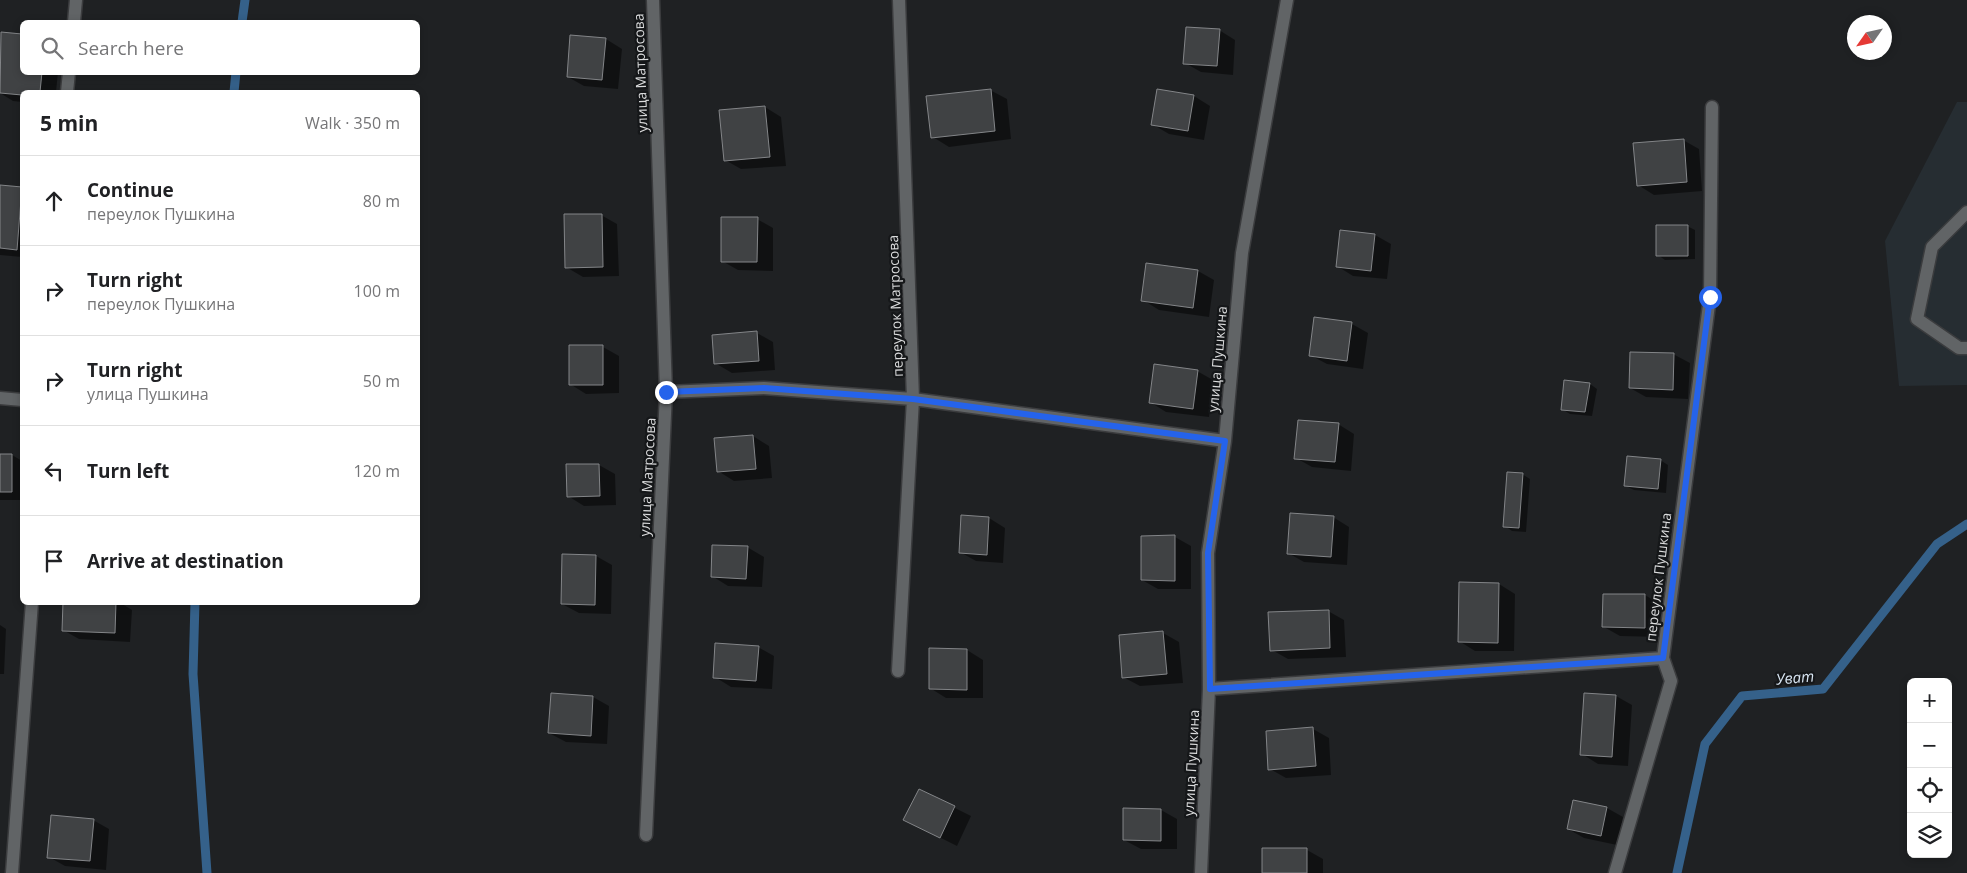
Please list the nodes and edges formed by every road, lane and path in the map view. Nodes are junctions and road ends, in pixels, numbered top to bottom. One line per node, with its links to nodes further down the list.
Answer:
1 (76, 0): 5 (street)
2 (653, 0): 11 (street, улица Матросова)
3 (899, 0): 13 (street, переулок Матросова)
4 (1287, 0): 15 (street, улица Пушкина)
5 (74, 20)
6 (69, 75): 7 (street)
7 (67, 90)
8 (1712, 107): 17 (street, переулок Пушкина)
9 (1967, 212): 10 (street)
10 (1967, 348)
11 (666, 392): 13 (street); 20 (street, улица Матросова)
12 (0, 398): 14 (street)
13 (913, 399): 15 (street); 18 (street, переулок Матросова)
14 (20, 400)
15 (1225, 441): 19 (street, улица Пушкина)
16 (32, 605): 21 (street)
17 (1663, 658): 19 (street, переулок Пушкина); 23 (street)
18 (898, 671)
19 (1210, 689): 22 (street, улица Пушкина)
20 (646, 835)
21 (12, 873)
22 (1201, 873)
23 (1616, 873)

